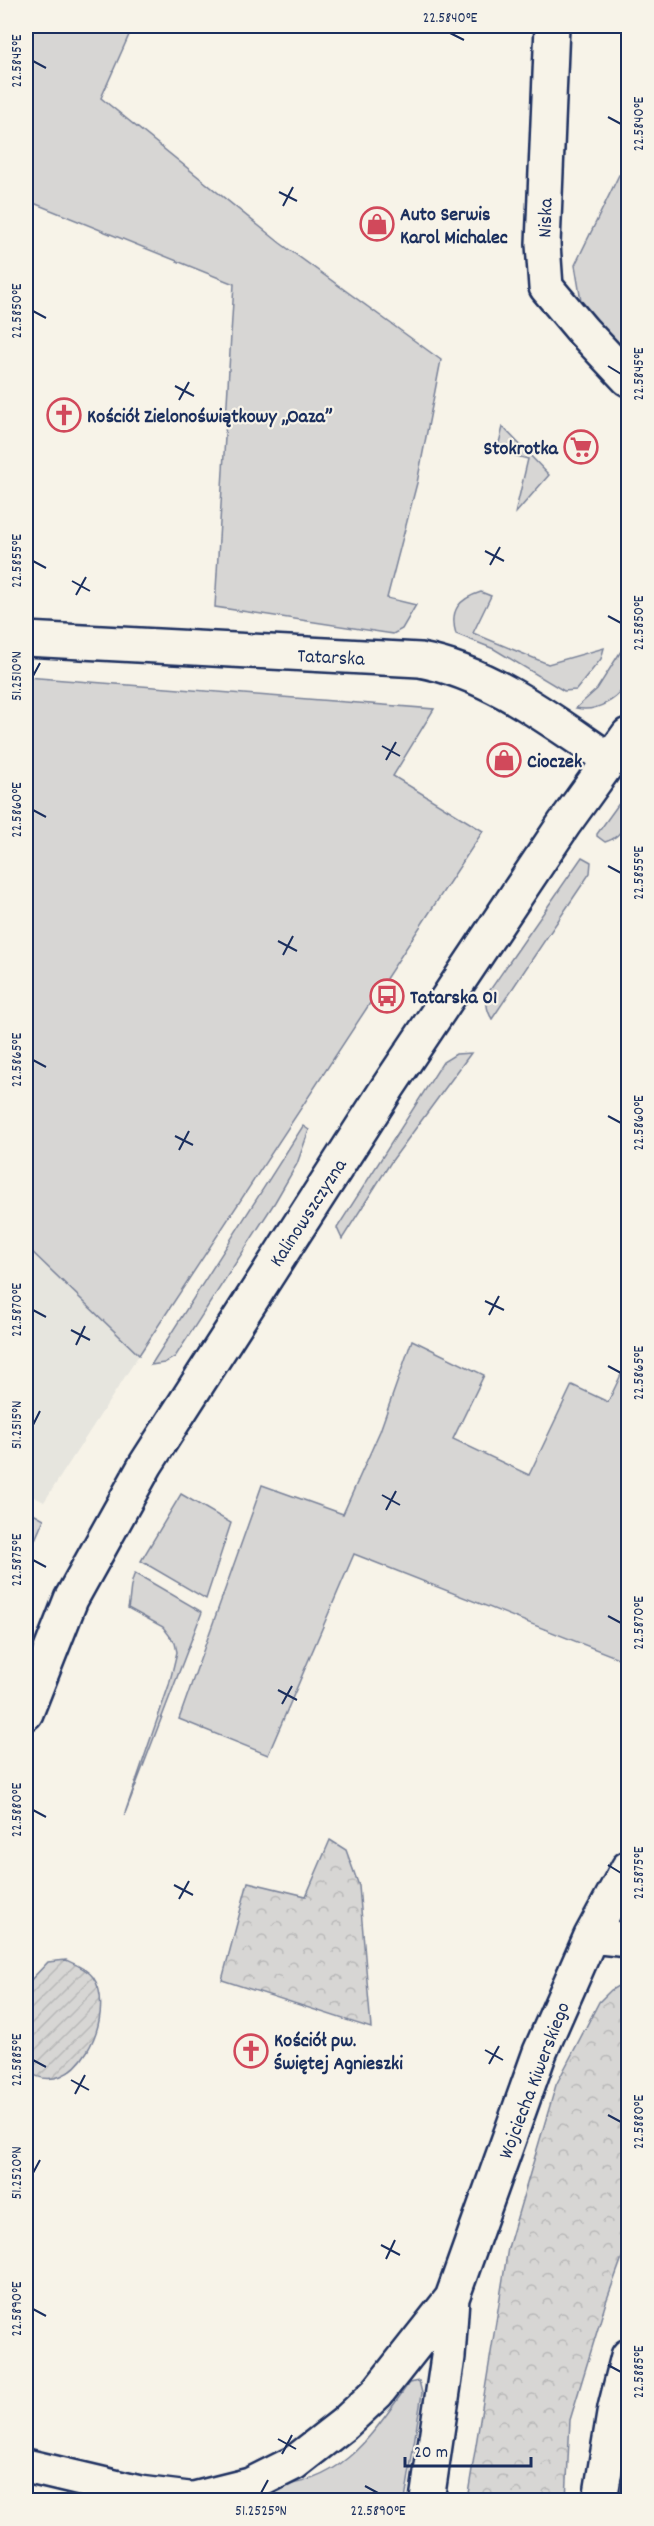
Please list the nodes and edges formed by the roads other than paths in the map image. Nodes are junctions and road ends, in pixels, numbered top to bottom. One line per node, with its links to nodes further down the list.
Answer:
1 (552, 26): 2 (street, Niska)
2 (628, 379)
3 (26, 639): 4 (street, Tatarska)
4 (619, 747): 5 (street, Kalinowszczyzna)
5 (26, 1713)
6 (628, 1868): 7 (street, Wojciecha Kiwerskiego)
7 (591, 1936): 8 (street); 9 (street, Wojciecha Kiwerskiego)
8 (628, 1940)
9 (452, 2298): 12 (street); 13 (street)
10 (628, 2356): 14 (street)
11 (26, 2466): 12 (street)
12 (195, 2500)
13 (427, 2500)
14 (600, 2500)

